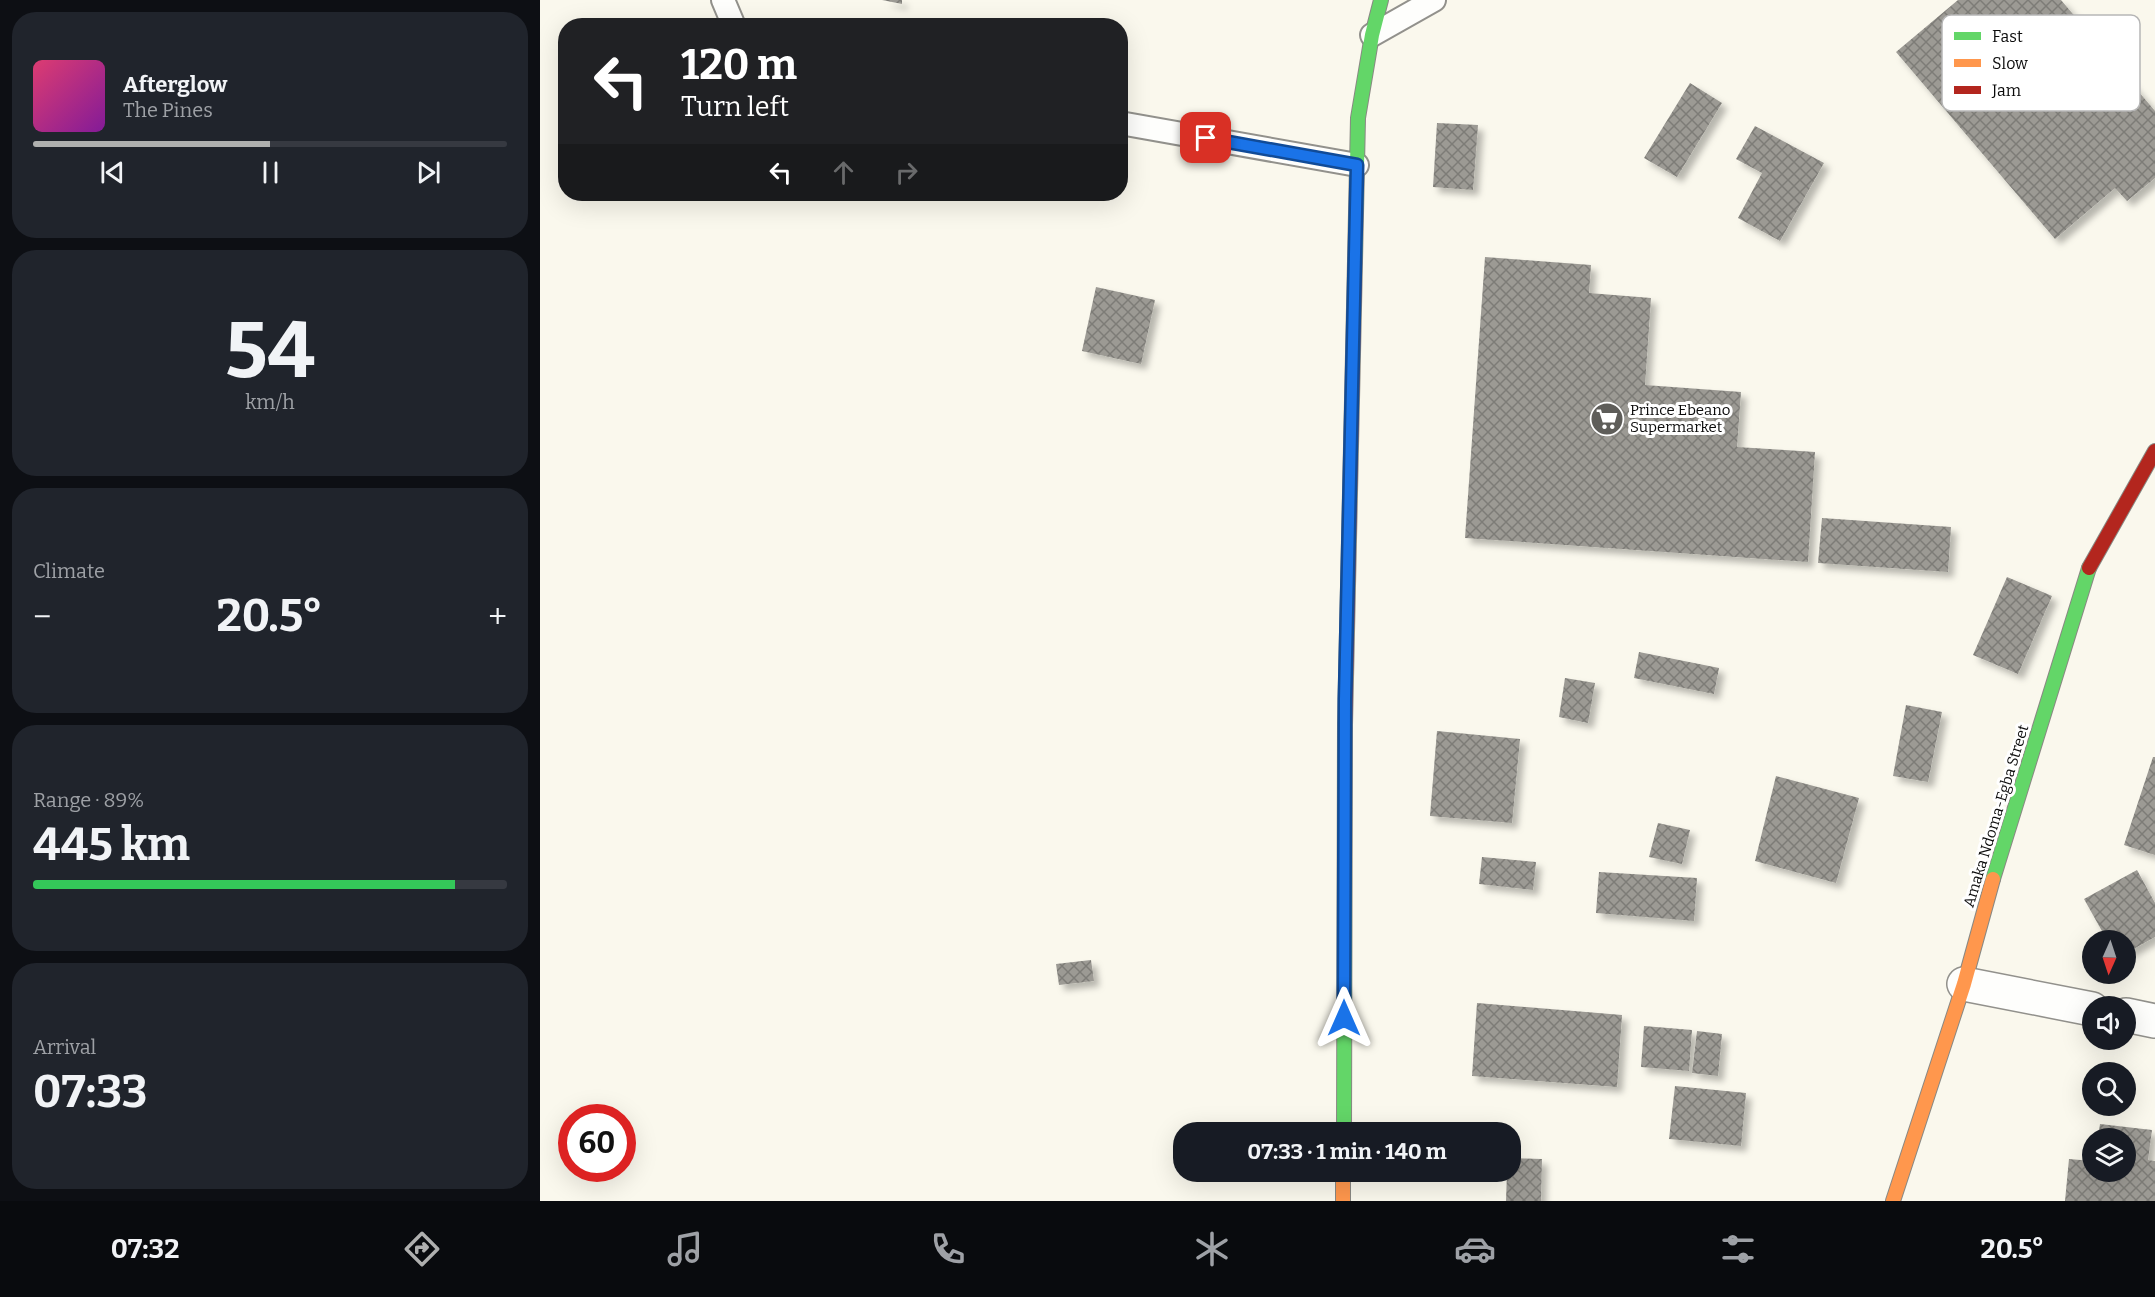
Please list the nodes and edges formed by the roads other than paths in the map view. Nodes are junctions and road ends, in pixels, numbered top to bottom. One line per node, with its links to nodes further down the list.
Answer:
1 (723, 0): 4 (lane)
2 (1381, 0): 5 (main road)
3 (1434, 0): 5 (lane)
4 (731, 18)
5 (1372, 35): 7 (main road)
6 (1128, 124): 7 (lane)
7 (1357, 165): 13 (main road)
8 (2155, 452): 9 (main road, Amaka Ndoma-Egba Street)
9 (1964, 984): 10 (street); 16 (main road, Amaka Ndoma-Egba Street)
10 (2082, 1007)
11 (2136, 1017): 12 (street)
12 (2155, 1021)
13 (1344, 1122)
14 (1344, 1182): 15 (main road)
15 (1343, 1201)
16 (1893, 1201)

